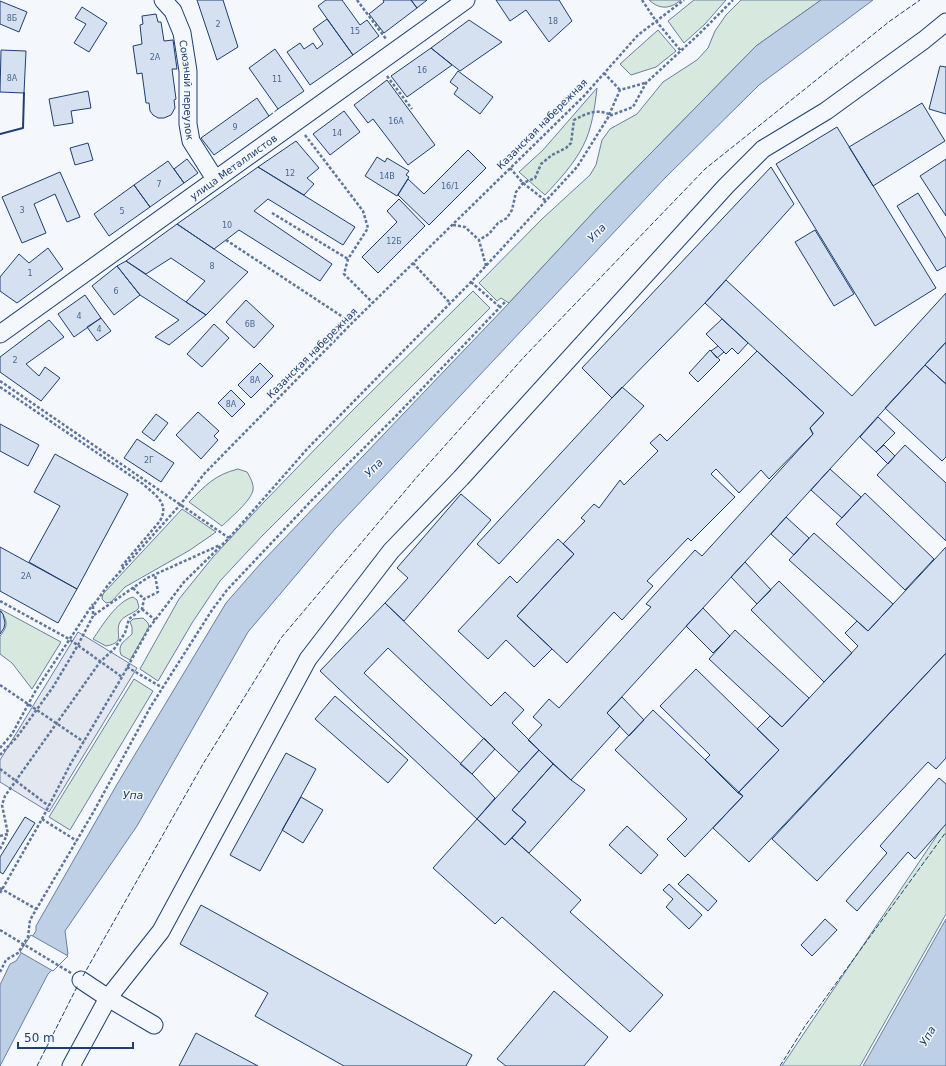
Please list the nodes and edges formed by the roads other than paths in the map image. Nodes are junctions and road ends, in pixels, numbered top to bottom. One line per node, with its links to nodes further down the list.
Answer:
1 (163, 0): 4 (street, Союзный переулок)
2 (466, 0): 4 (street, улица Металлистов)
3 (946, 22): 7 (street)
4 (215, 179): 5 (street, улица Металлистов)
5 (4, 325)
6 (76, 976): 7 (street)
7 (108, 998): 8 (street); 9 (street)
8 (154, 1025)
9 (71, 1066)

